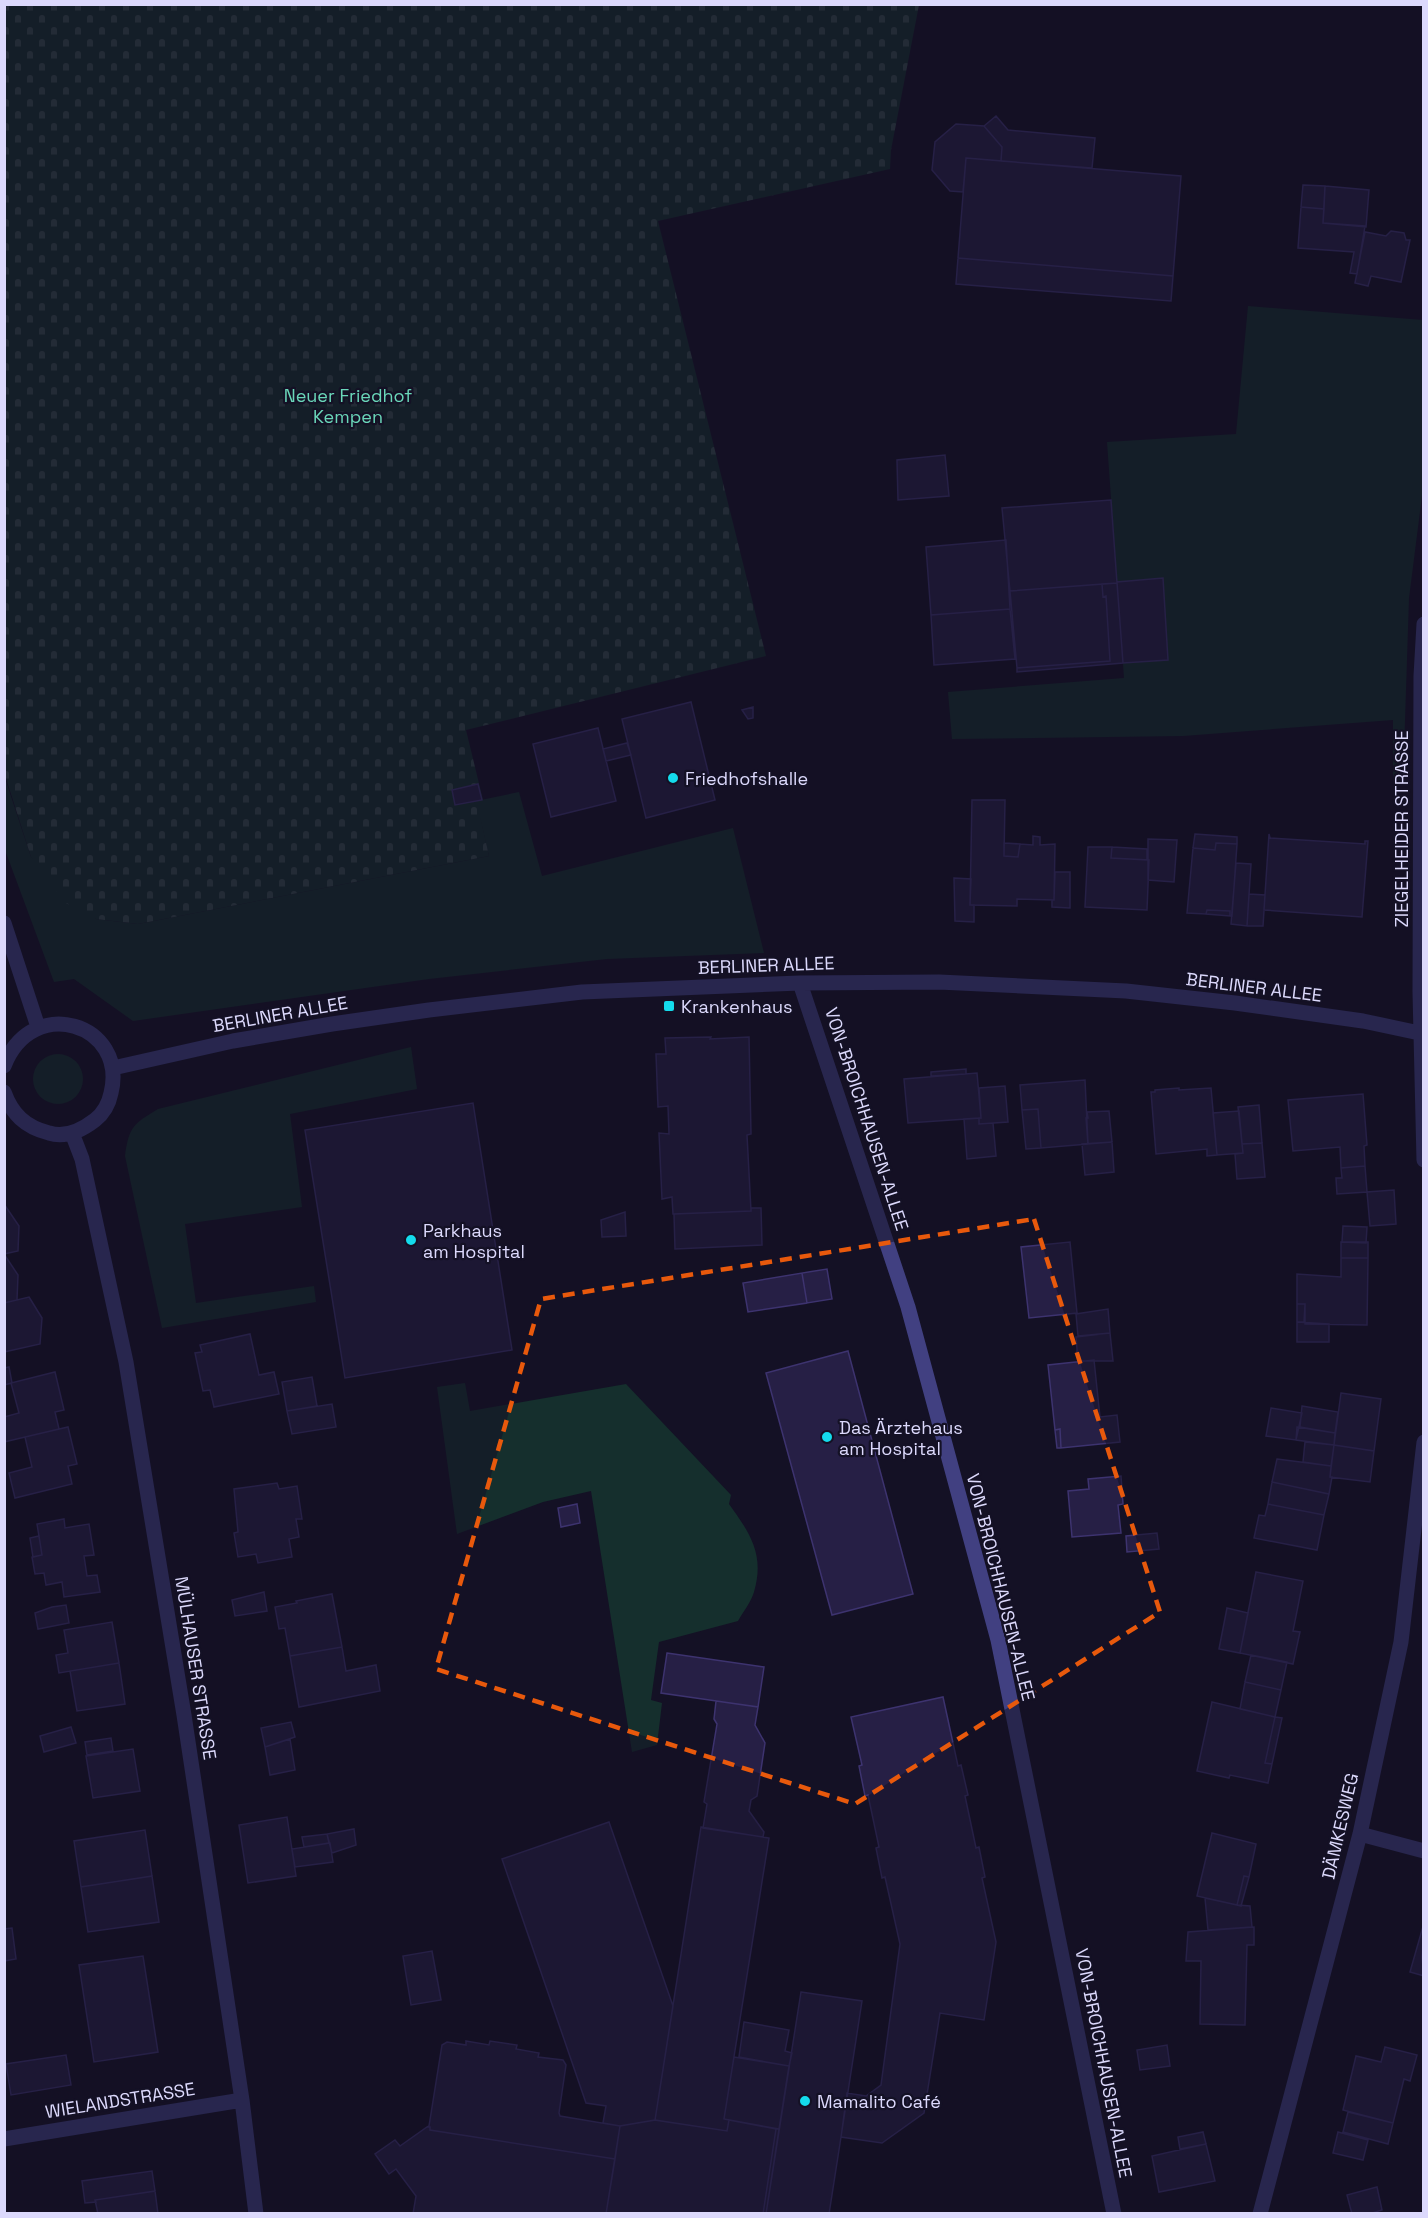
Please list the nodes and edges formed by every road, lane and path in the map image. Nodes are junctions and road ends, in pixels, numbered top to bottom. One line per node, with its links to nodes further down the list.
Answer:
1 (1424, 624): 5 (street, ZIEGELHEIDER STRASSE)
2 (4, 923): 4 (street)
3 (800, 983): 5 (street, BERLINER ALLEE); 7 (street, BERLINER ALLEE); 17 (street, VON-BROICHHAUSEN-ALLEE)
4 (38, 1027): 6 (street); 7 (street)
5 (1422, 1034): 10 (street)
6 (4, 1066)
7 (113, 1068): 9 (street)
8 (4, 1092): 9 (street)
9 (72, 1133): 14 (street, MÜLHAUSER STRASSE)
10 (1424, 1160)
11 (1424, 1442): 12 (street, DÄMKESWEG)
12 (1359, 1834): 13 (street); 18 (street, DÄMKESWEG)
13 (1424, 1851)
14 (242, 2100): 15 (street, WIELANDSTRASSE); 16 (street, MÜLHAUSER STRASSE)
15 (4, 2139)
16 (256, 2214)
17 (1114, 2214)
18 (1260, 2214)

